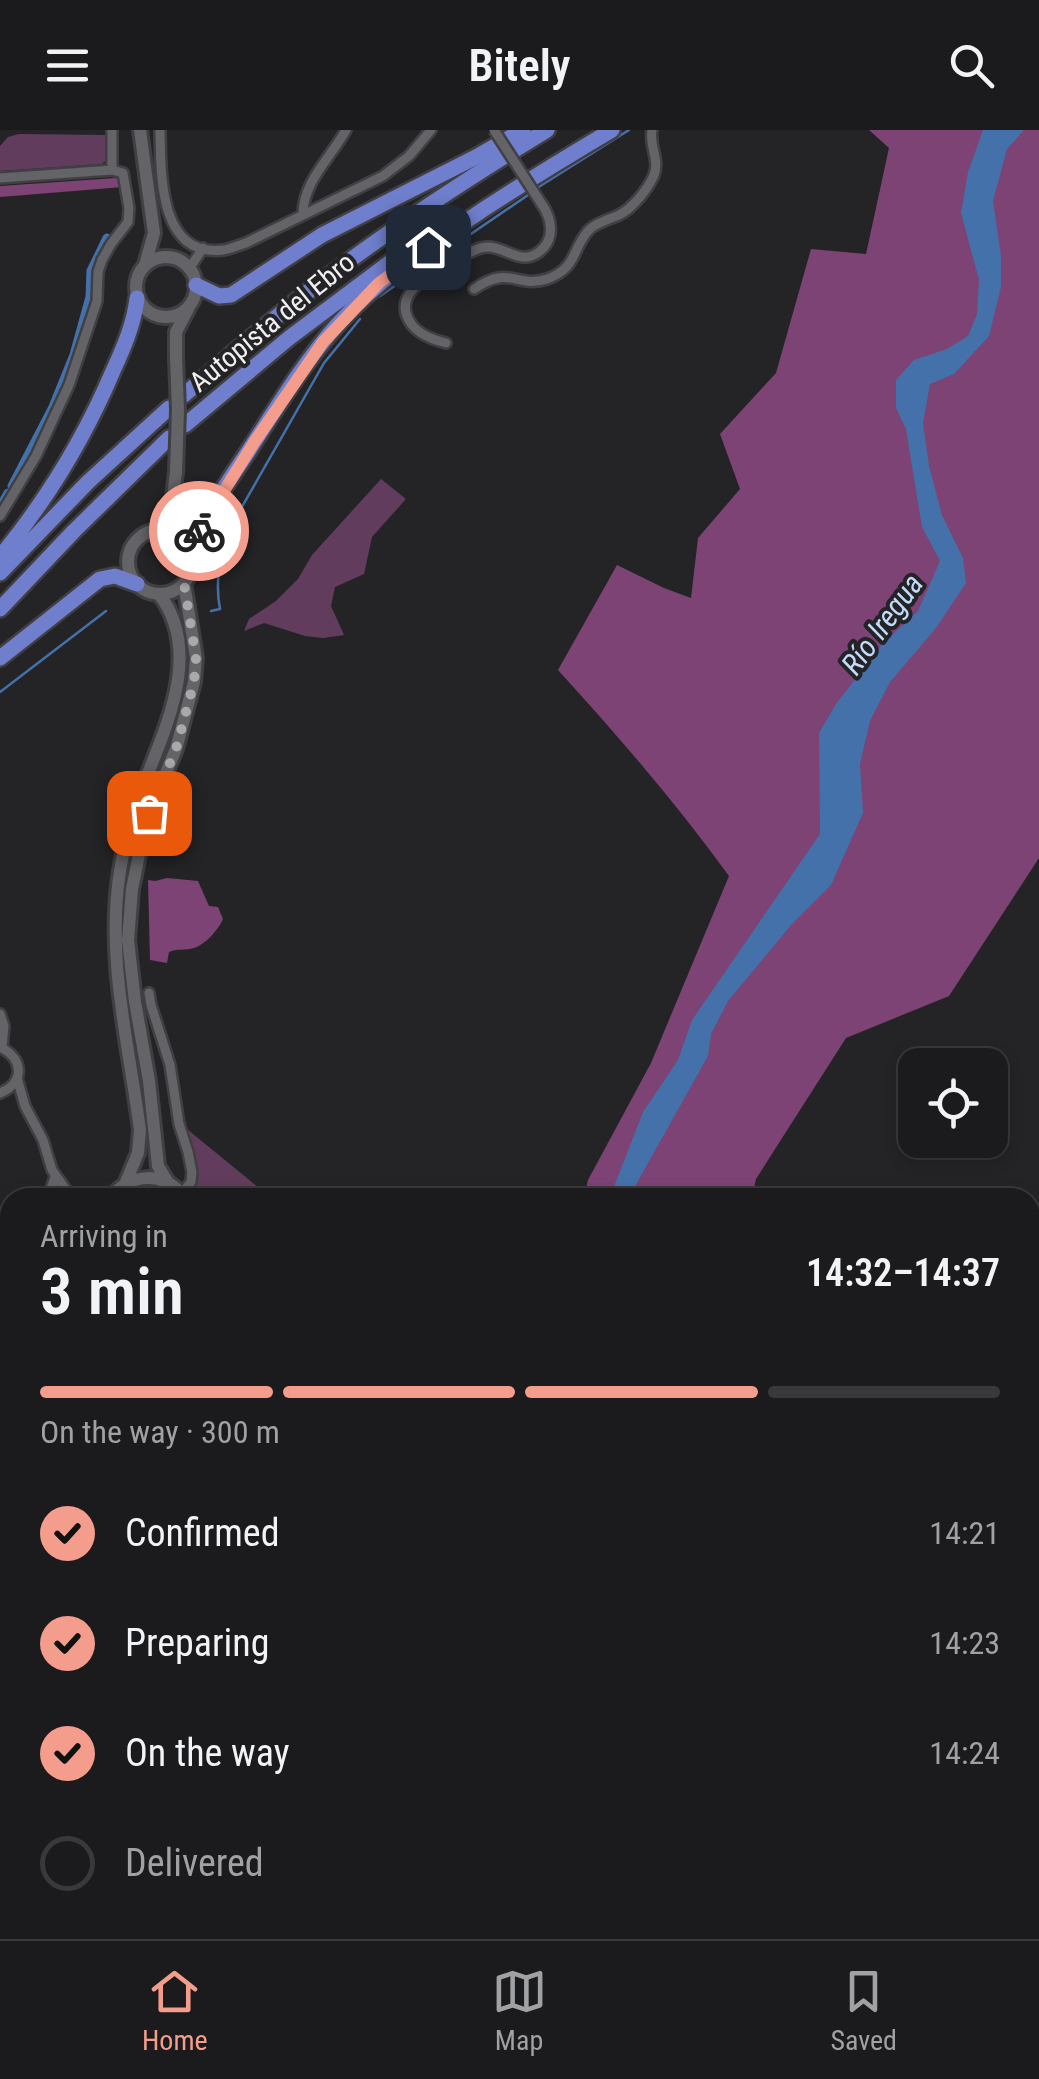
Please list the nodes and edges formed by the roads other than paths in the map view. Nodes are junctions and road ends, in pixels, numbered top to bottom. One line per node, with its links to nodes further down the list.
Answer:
1 (112, 130): 12 (street)
2 (140, 130): 15 (main road)
3 (160, 130): 16 (street)
4 (346, 130): 14 (street)
5 (431, 130): 14 (street)
6 (494, 130): 26 (street, bridge)
7 (522, 130): 20 (highway)
8 (546, 130): 27 (highway, Autopista del Ebro)
9 (594, 130): 29 (highway, Autopista del Ebro)
10 (612, 130): 36 (highway)
11 (652, 130): 21 (street)
12 (112, 170): 13 (street); 32 (street)
13 (0, 178)
14 (303, 214): 16 (street)
15 (154, 233): 17 (main road); 18 (main road)
16 (203, 248): 19 (street)
17 (172, 258): 18 (main road); 19 (main road)
18 (145, 265): 22 (main road)
19 (189, 269): 20 (main road)
20 (196, 285): 23 (main road)
21 (474, 289)
22 (137, 298): 24 (main road); 35 (highway)
23 (188, 308): 24 (main road); 25 (main road)
24 (150, 313): 25 (main road)
25 (174, 343): 31 (main road, bridge)
26 (446, 343)
27 (184, 395)
28 (169, 408): 37 (highway, Autopista del Ebro)
29 (185, 425)
30 (169, 438): 41 (highway)
31 (171, 513): 33 (main road); 34 (main road)
32 (0, 516)
33 (160, 530): 34 (main road); 39 (main road)
34 (176, 534): 36 (main road)
35 (0, 557)
36 (192, 558): 38 (main road)
37 (0, 573)
38 (184, 583): 40 (main road); 50 (main road)
39 (136, 584): 40 (main road); 42 (highway)
40 (160, 594): 51 (main road)
41 (0, 609)
42 (0, 658)
43 (150, 993): 56 (street)
44 (0, 1014): 45 (street)
45 (1, 1047): 46 (street)
46 (17, 1078): 47 (street); 48 (street)
47 (2, 1092): 48 (street)
48 (21, 1094): 49 (street)
49 (55, 1177): 52 (street); 53 (street)
50 (167, 1181): 51 (main road); 55 (main road)
51 (126, 1182): 54 (main road)
52 (51, 1188)
53 (64, 1188)
54 (119, 1188)
55 (175, 1188)
56 (187, 1188)

